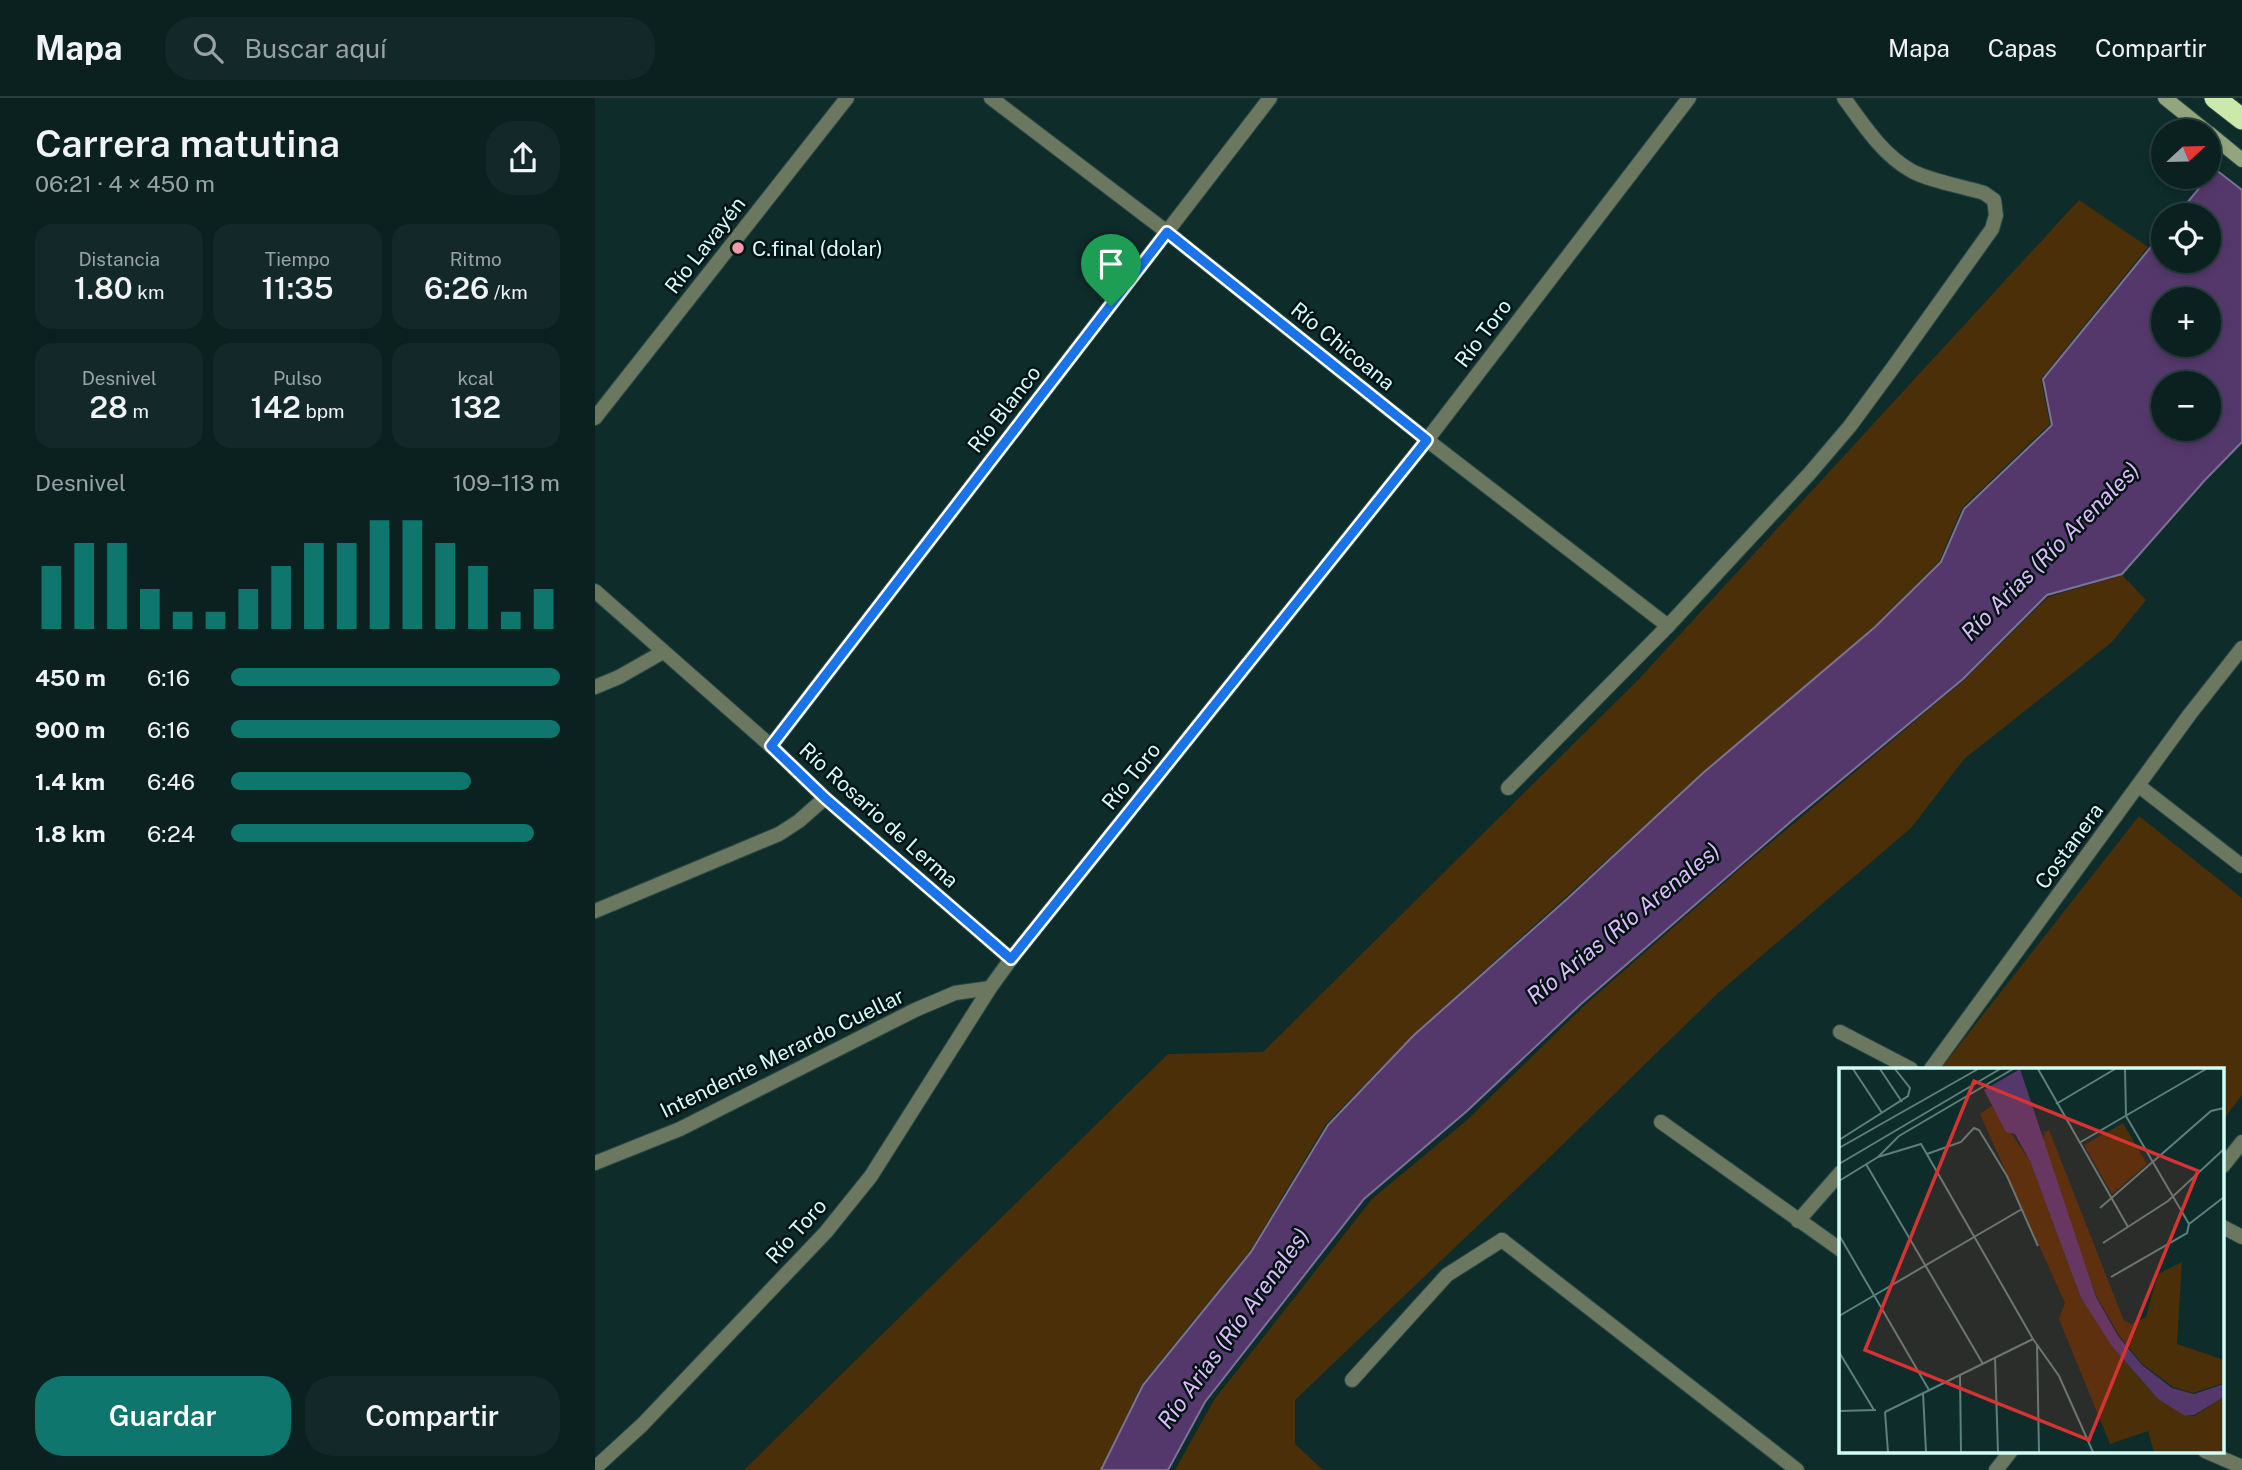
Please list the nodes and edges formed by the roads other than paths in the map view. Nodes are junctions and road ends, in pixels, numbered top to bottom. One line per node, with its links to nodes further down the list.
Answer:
1 (847, 98): 13 (street, Río Lavayén)
2 (991, 98): 12 (street, Río Chicoana)
3 (1270, 98): 12 (street, Río Blanco)
4 (1689, 98): 14 (street, Río Toro)
5 (1844, 98): 16 (street)
6 (2165, 98): 9 (street)
7 (2215, 98): 8 (highway)
8 (2242, 118)
9 (2191, 119)
10 (2221, 143): 11 (street)
11 (2242, 160)
12 (1167, 232): 14 (street, Río Chicoana); 20 (street, Río Blanco)
13 (595, 418)
14 (1427, 440): 16 (street, Río Chicoana); 26 (street, Río Toro)
15 (595, 591): 18 (street, Río Rosario de Lerma)
16 (1668, 626): 22 (street)
17 (2242, 648): 21 (street, Costanera)
18 (663, 652): 19 (street); 20 (street, Río Rosario de Lerma)
19 (595, 687)
20 (771, 746): 23 (street, Río Rosario de Lerma)
21 (2139, 786): 24 (street); 30 (street, Costanera)
22 (1508, 788)
23 (825, 798): 25 (street); 26 (street, Río Rosario de Lerma)
24 (2242, 866)
25 (595, 911)
26 (1011, 959): 27 (street, Río Toro)
27 (990, 988): 33 (street, Intendente Merardo Cuellar); 44 (street, Río Toro)
28 (1840, 1032): 29 (street)
29 (1909, 1068)
30 (1932, 1068)
31 (1661, 1122): 36 (street)
32 (2242, 1142): 34 (street)
33 (595, 1163)
34 (2225, 1163)
35 (1839, 1174): 36 (street)
36 (1798, 1221): 39 (street)
37 (2225, 1228): 38 (street)
38 (2242, 1237)
39 (1839, 1250)
40 (1352, 1380): 45 (street)
41 (2010, 1452): 46 (street)
42 (2207, 1452): 43 (street)
43 (2242, 1467)
44 (595, 1468)
45 (1797, 1470)
46 (1996, 1470)

